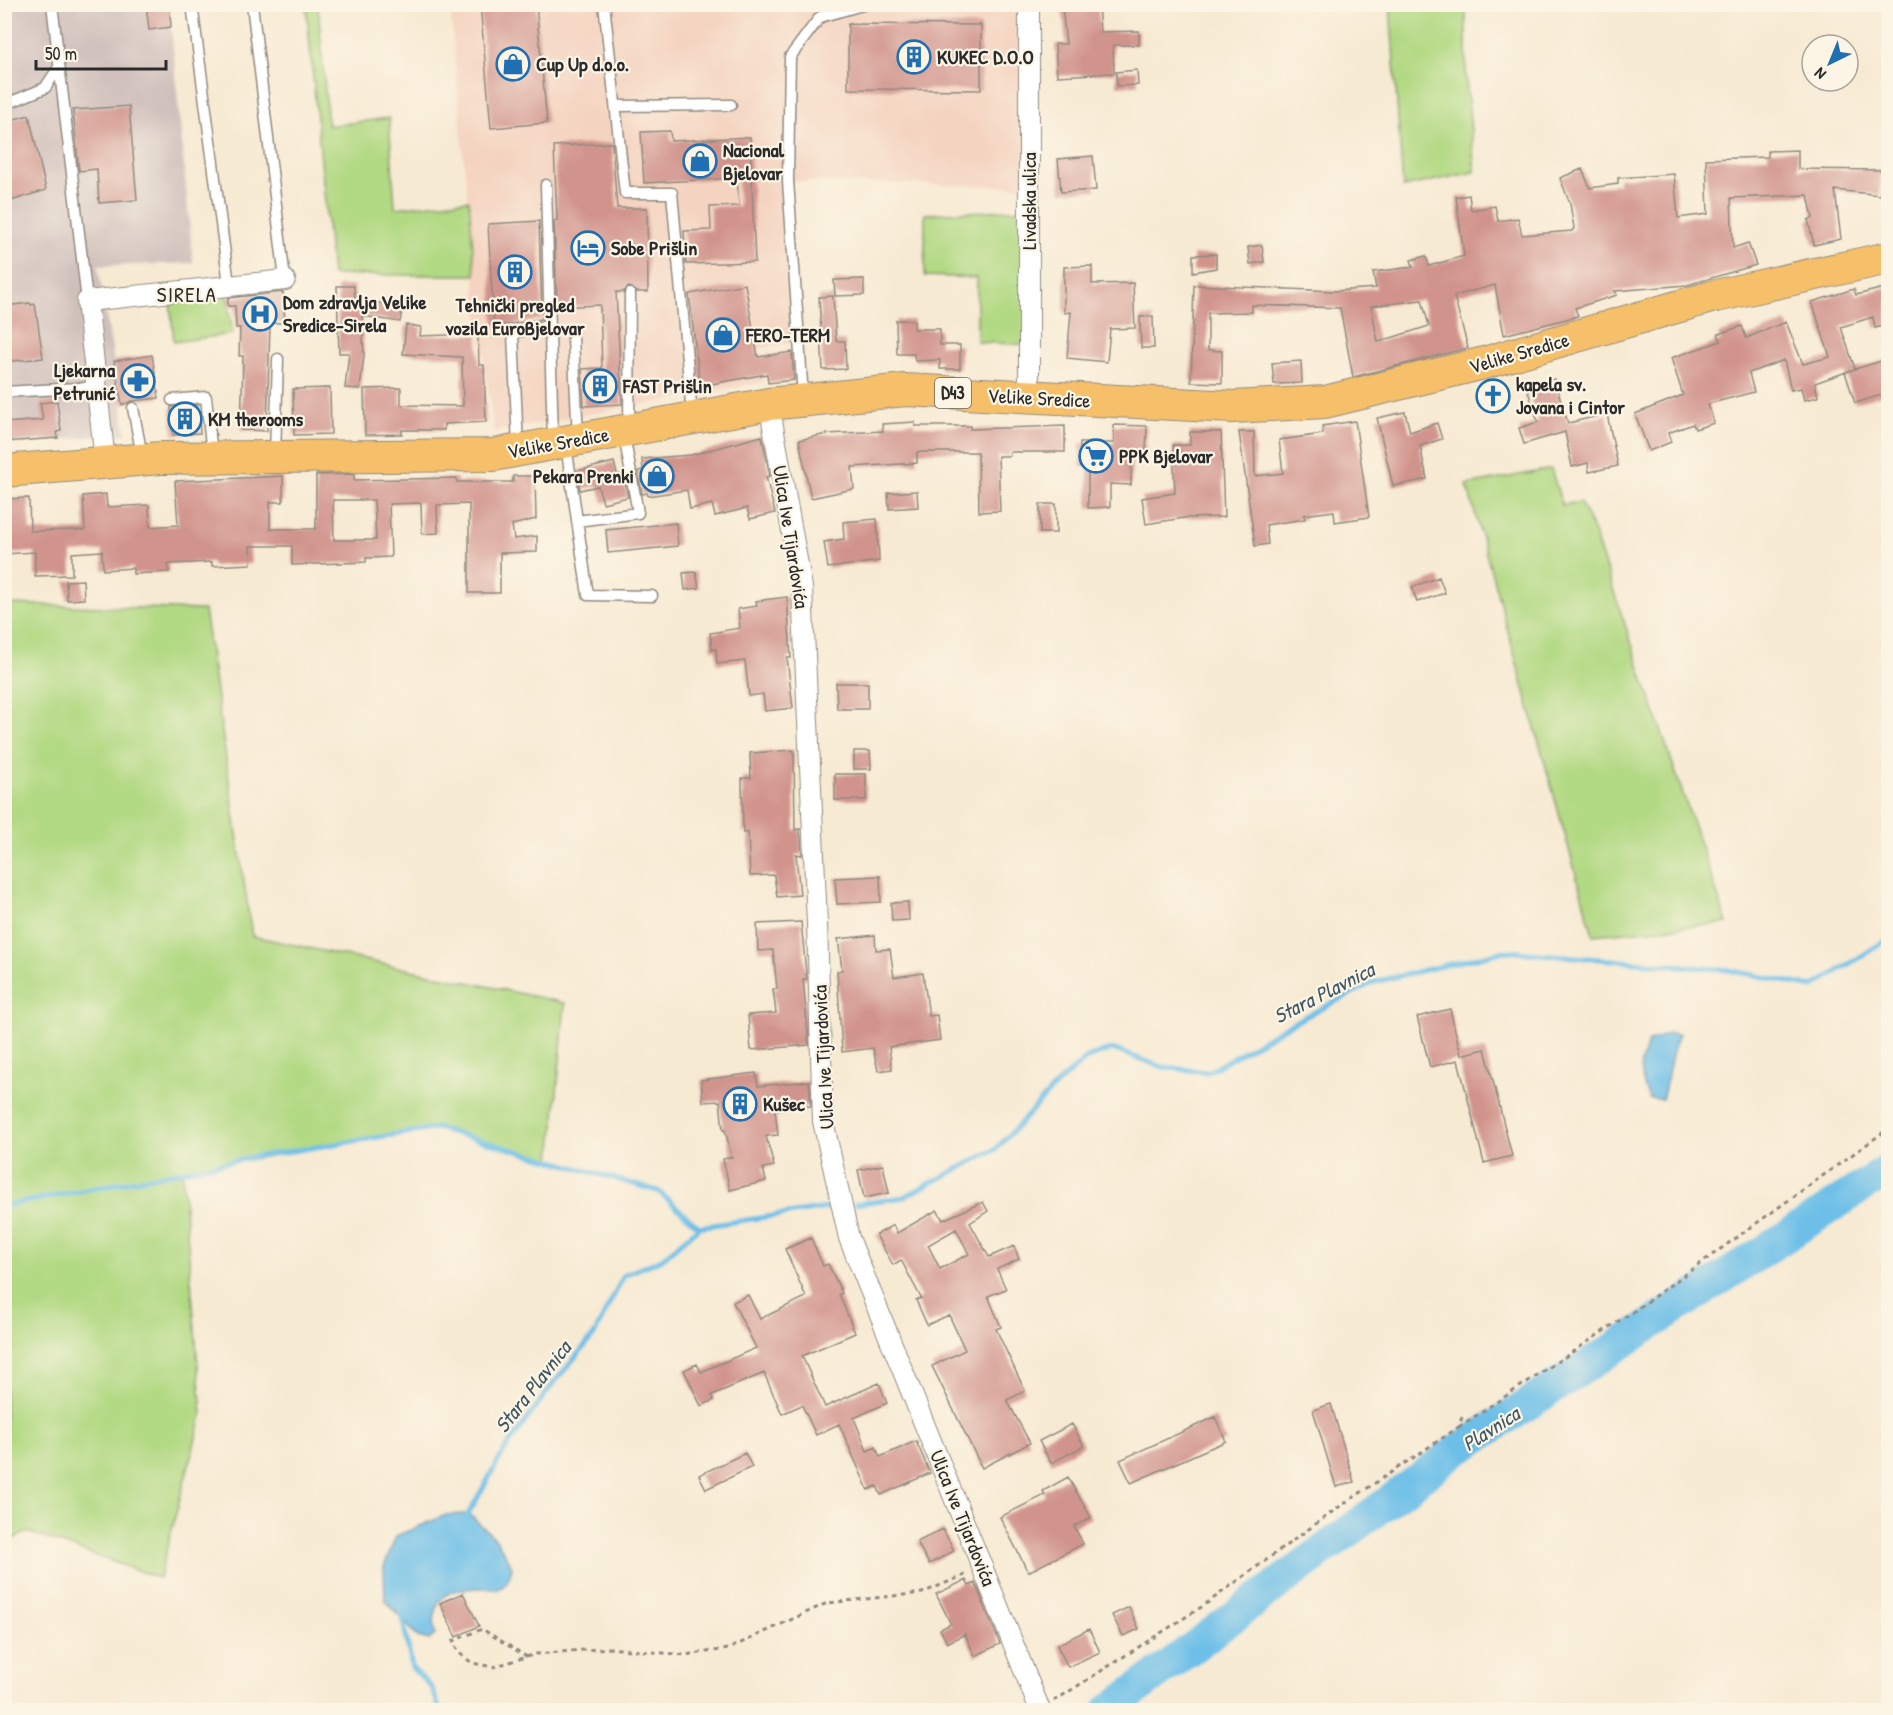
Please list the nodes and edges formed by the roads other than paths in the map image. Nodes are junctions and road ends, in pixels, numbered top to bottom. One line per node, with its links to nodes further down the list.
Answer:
1 (52, 4): 7 (lane)
2 (192, 4): 14 (lane)
3 (252, 4): 13 (lane)
4 (604, 4): 10 (lane)
5 (866, 4): 24 (lane)
6 (1029, 4): 22 (street, Livadska ulica)
7 (59, 67): 8 (lane); 16 (lane)
8 (4, 105)
9 (731, 105): 10 (lane)
10 (616, 106): 27 (lane)
11 (546, 185): 17 (lane)
12 (1888, 258): 22 (main road, Velike Sredice / D43)
13 (285, 280): 14 (street)
14 (229, 284): 16 (street)
15 (630, 294): 28 (lane)
16 (87, 301): 20 (street)
17 (550, 324): 29 (lane); 30 (lane)
18 (573, 338): 29 (lane)
19 (278, 359): 33 (lane)
20 (98, 387): 21 (lane); 34 (street)
21 (4, 392)
22 (1029, 398): 24 (main road, Velike Sredice / D43)
23 (172, 400): 32 (lane)
24 (803, 400): 25 (main road, Velike Sredice / D43)
25 (769, 404): 27 (main road, Velike Sredice / D43); 38 (street, Ulica Ive Tijardovića)
26 (133, 408): 31 (lane)
27 (692, 418): 28 (main road, Velike Sredice / D43)
28 (626, 431): 29 (main road, Velike Sredice / D43); 36 (lane)
29 (566, 442): 30 (main road, Velike Sredice / D43); 36 (lane)
30 (518, 451): 33 (main road, Velike Sredice / D43)
31 (143, 459): 32 (main road, Velike Sredice / D43); 34 (main road, Velike Sredice / D43)
32 (212, 459): 33 (main road, Velike Sredice / D43)
33 (275, 459)
34 (105, 461): 35 (main road, Velike Sredice / D43)
35 (4, 471)
36 (577, 520): 37 (lane)
37 (652, 596)
38 (1047, 1706)

